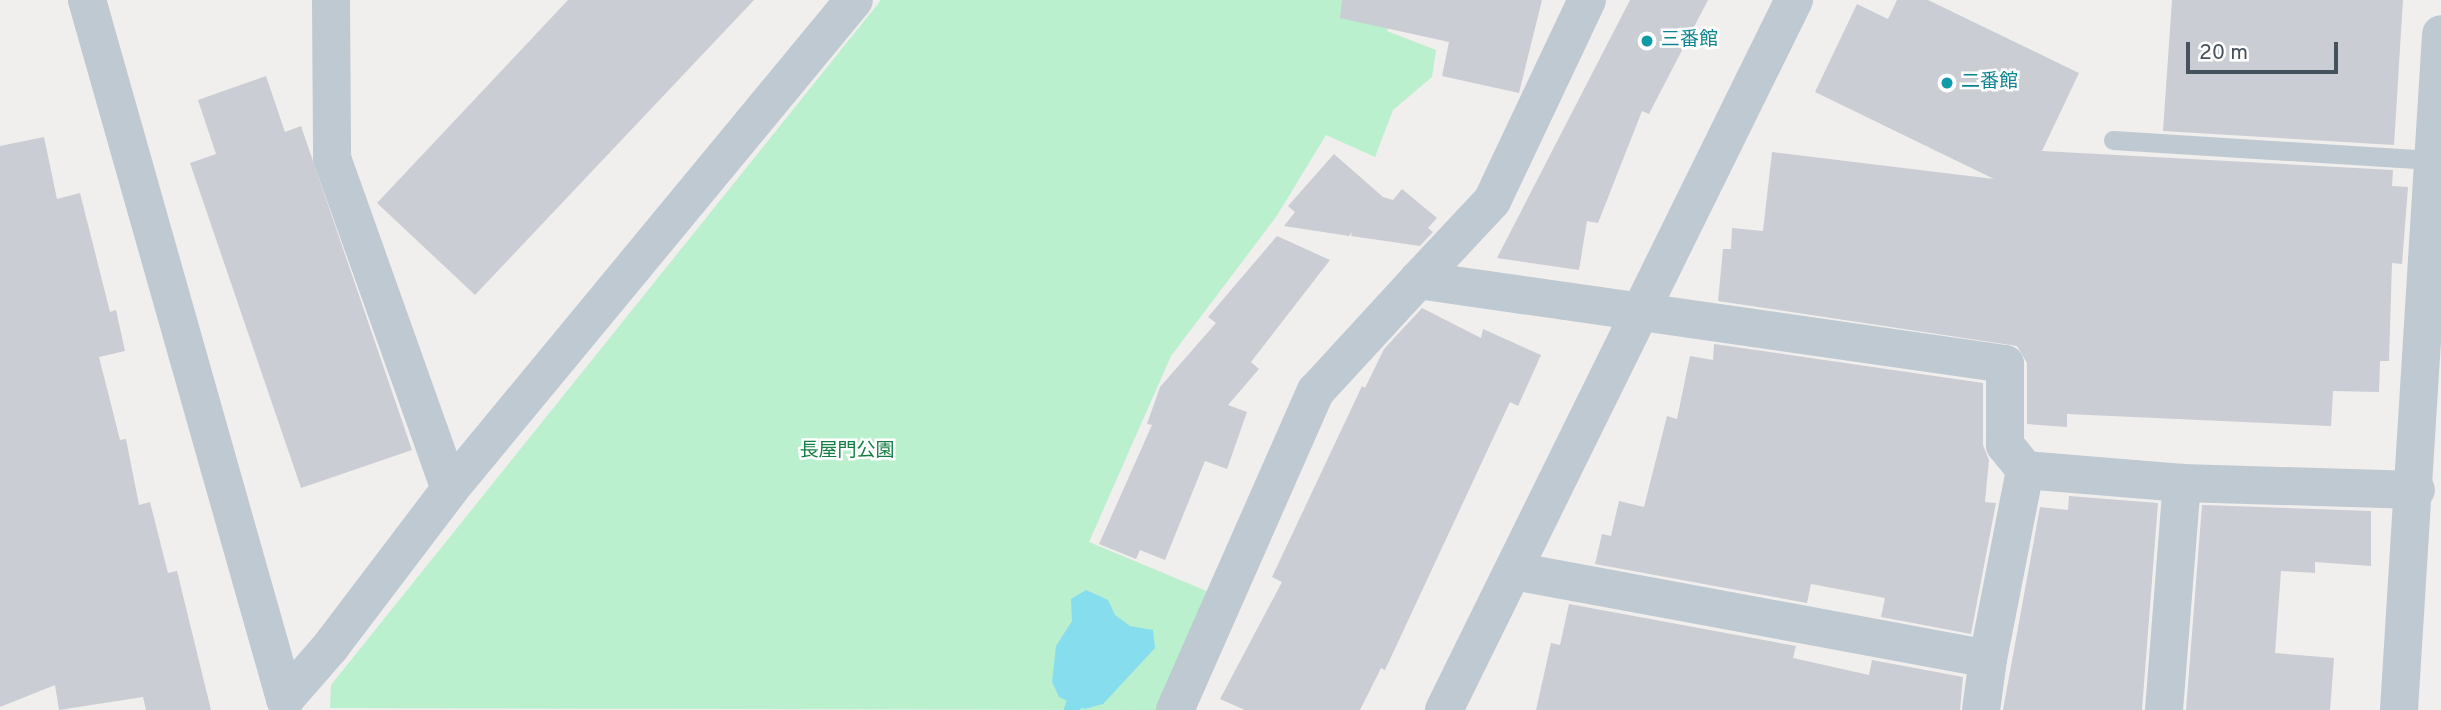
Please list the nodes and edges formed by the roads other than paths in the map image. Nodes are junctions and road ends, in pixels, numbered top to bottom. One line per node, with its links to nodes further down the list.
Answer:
1 (87, 0): 17 (street)
2 (331, 0): 13 (street)
3 (854, 0): 13 (street)
4 (1587, 0): 9 (street)
5 (1794, 0): 10 (street)
6 (2441, 34): 8 (street)
7 (2113, 141): 8 (lane)
8 (2431, 160): 14 (street)
9 (1418, 280): 10 (street); 18 (street)
10 (1644, 310): 11 (street); 15 (street)
11 (2025, 470): 12 (street); 16 (street)
12 (2182, 483): 14 (street); 21 (street)
13 (450, 489): 17 (street)
14 (2416, 489): 22 (street)
15 (1514, 571): 16 (street); 19 (street)
16 (1988, 659): 20 (street)
17 (285, 706)
18 (1175, 710)
19 (1444, 710)
20 (1981, 710)
21 (2164, 710)
22 (2399, 710)

